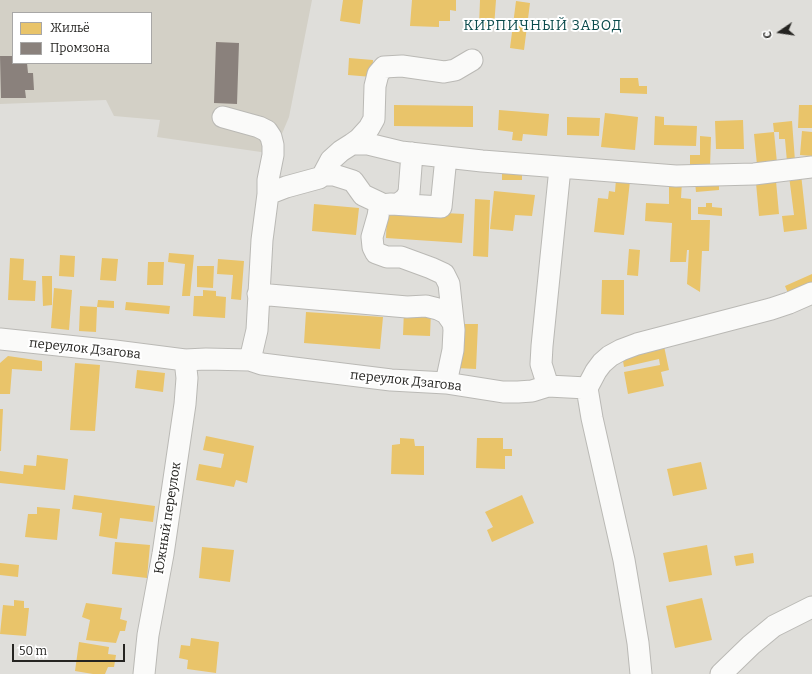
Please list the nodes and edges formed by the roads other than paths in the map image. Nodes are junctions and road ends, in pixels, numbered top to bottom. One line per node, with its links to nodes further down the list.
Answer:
1 (472, 60): 3 (street)
2 (223, 117): 9 (street)
3 (352, 144): 4 (street); 8 (street)
4 (412, 153): 5 (street); 10 (street)
5 (446, 157): 7 (street); 10 (street)
6 (812, 167): 7 (street)
7 (560, 168): 18 (street)
8 (323, 175): 9 (street); 10 (street)
9 (268, 194): 12 (street)
10 (389, 204): 13 (street)
11 (812, 293): 19 (street)
12 (258, 294): 13 (street); 16 (street)
13 (453, 323): 17 (street)
14 (0, 340): 15 (street, переулок Дзагова)
15 (185, 360): 16 (street, переулок Дзагова); 21 (street, Южный переулок)
16 (250, 360): 17 (street, переулок Дзагова)
17 (446, 383): 18 (street, переулок Дзагова)
18 (548, 386): 19 (street, переулок Дзагова)
19 (587, 388): 22 (street)
20 (812, 607): 23 (street)
21 (144, 674)
22 (641, 674)
23 (721, 674)

